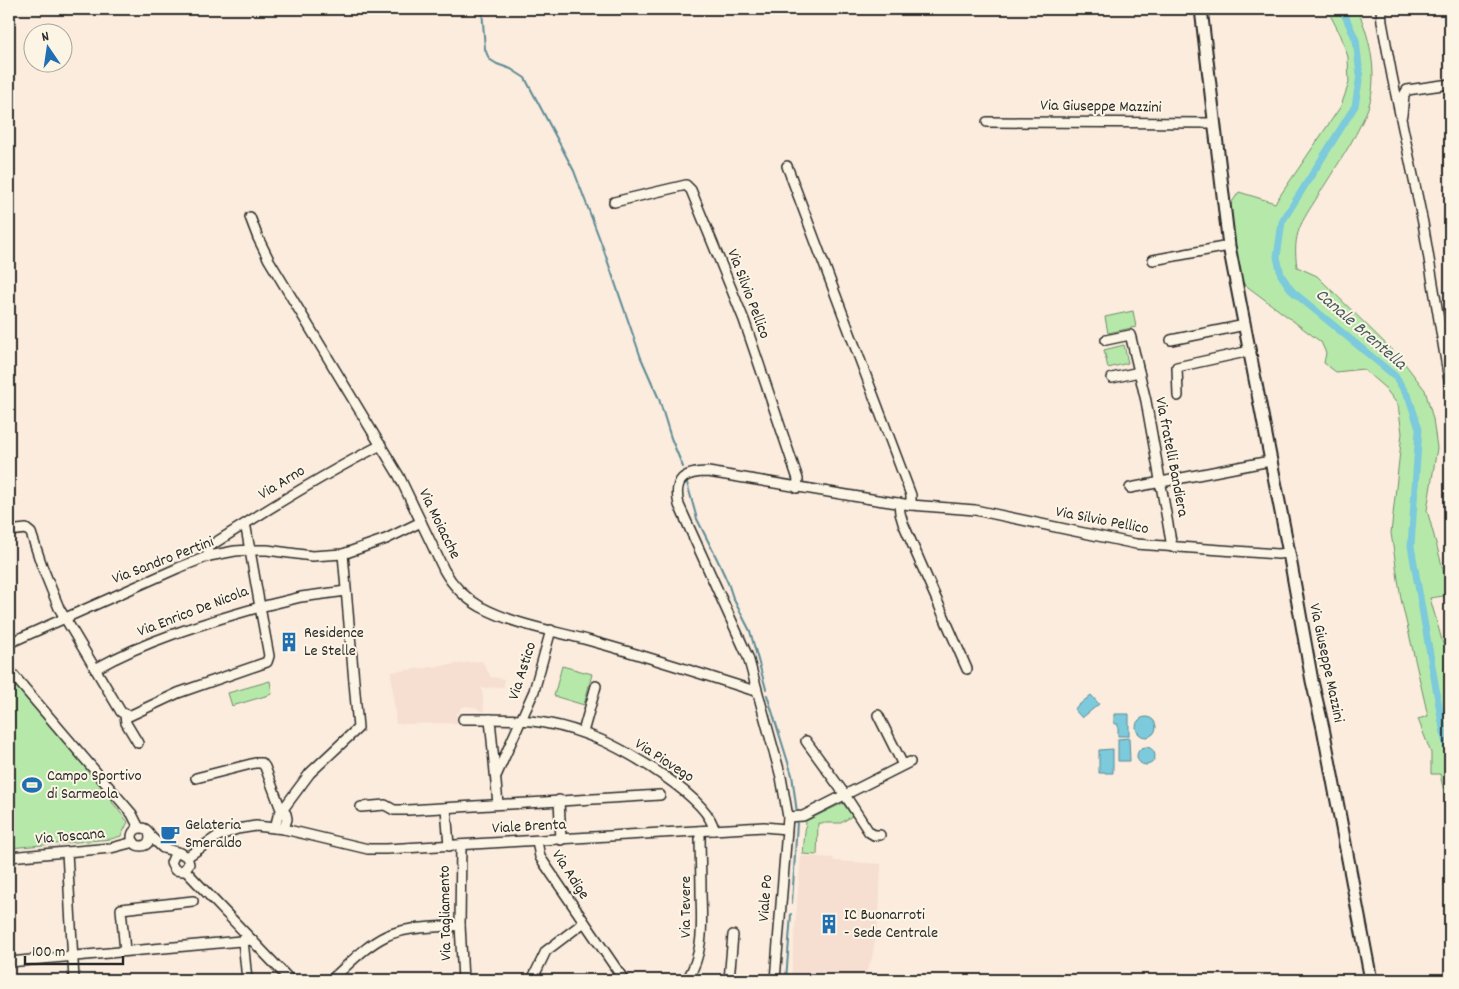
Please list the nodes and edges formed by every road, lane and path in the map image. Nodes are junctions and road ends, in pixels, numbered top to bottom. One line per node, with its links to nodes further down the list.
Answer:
1 (1202, 9): 6 (main road, Via Giuseppe Mazzini)
2 (1382, 9): 4 (street)
3 (1450, 84): 4 (street)
4 (1401, 119): 18 (street)
5 (987, 122): 6 (street, Via Giuseppe Mazzini)
6 (1214, 123): 10 (main road, Via Giuseppe Mazzini)
7 (787, 166): 26 (street)
8 (614, 202): 23 (street, Via Silvio Pellico)
9 (250, 217): 20 (street, Via Moiacche)
10 (1229, 246): 11 (street); 12 (main road, Via Giuseppe Mazzini)
11 (1154, 260)
12 (1244, 325): 14 (street); 15 (main road, Via Giuseppe Mazzini)
13 (1106, 340): 16 (street, Via fratelli Bandiera)
14 (1171, 340)
15 (1250, 352): 19 (street); 21 (main road, Via Giuseppe Mazzini)
16 (1139, 372): 17 (street); 22 (street, Via fratelli Bandiera)
17 (1112, 378)
18 (1450, 386)
19 (1178, 396)
20 (381, 445): 27 (street, Via Moiacche); 34 (street, Via Arno)
21 (1270, 461): 22 (street); 32 (main road, Via Giuseppe Mazzini)
22 (1160, 483): 24 (street); 30 (street, Via fratelli Bandiera)
23 (797, 488): 25 (street, Via Silvio Pellico); 43 (street, Via Silvio Pellico)
24 (1130, 488)
25 (899, 503): 26 (street, Via Silvio Pellico); 42 (street)
26 (911, 505): 30 (street, Via Silvio Pellico)
27 (421, 522): 33 (street, Via Sandro Pertini); 38 (street, Via Moiacche)
28 (246, 528): 31 (street, Via Enrico De Nicola)
29 (9, 531): 37 (street)
30 (1172, 547): 32 (street, Via Silvio Pellico)
31 (250, 550): 33 (street, Via Sandro Pertini); 34 (street, Via Sandro Pertini); 36 (street, Via Enrico De Nicola)
32 (1289, 553): 99 (main road, Via Giuseppe Mazzini)
33 (343, 554): 35 (street)
34 (209, 556): 37 (street, Via Sandro Pertini)
35 (346, 591): 36 (street); 61 (street)
36 (260, 607): 40 (street, Via Enrico De Nicola); 45 (street)
37 (64, 619): 39 (street, Via Sandro Pertini); 40 (street)
38 (550, 630): 43 (street, Via Moiacche); 49 (street, Via Astico)
39 (9, 643)
40 (95, 669): 45 (street)
41 (9, 670): 63 (street)
42 (967, 670)
43 (755, 684): 62 (street, Viale Po)
44 (596, 686): 50 (street)
45 (125, 715): 52 (street)
46 (878, 715): 56 (street)
47 (463, 719): 48 (street, Via Piovego)
48 (490, 719): 49 (street, Via Piovego); 53 (street)
49 (522, 719): 50 (street, Via Piovego); 53 (street, Via Astico)
50 (583, 732): 66 (street, Via Piovego)
51 (806, 741): 56 (street)
52 (138, 743)
53 (496, 776): 58 (street)
54 (196, 778): 61 (street)
55 (660, 795): 57 (street)
56 (845, 795): 62 (street); 68 (street)
57 (559, 800): 58 (street); 70 (street)
58 (498, 804): 60 (street)
59 (361, 807): 60 (street)
60 (446, 808): 74 (street)
61 (282, 810): 64 (street)
62 (788, 817): 65 (street, Viale Po)
63 (139, 828): 69 (street); 72 (street)
64 (280, 828): 74 (street, Viale Brenta); 78 (street, Viale Brenta)
65 (786, 829): 66 (street, Viale Brenta); 98 (street, Viale Po)
66 (714, 830): 67 (street, Viale Brenta)
67 (700, 831): 70 (street, Viale Brenta); 96 (street, Via Tevere)
68 (880, 835)
69 (150, 836): 72 (street); 76 (street)
70 (562, 840): 71 (street, Viale Brenta)
71 (537, 841): 73 (street, Viale Brenta); 82 (street, Via Adige)
72 (138, 844): 75 (street, Via Toscana); 79 (street)
73 (461, 845): 74 (street, Viale Brenta); 83 (street, Via Tagliamento)
74 (449, 846)
75 (67, 852): 77 (street, Via Toscana); 87 (street)
76 (178, 854): 78 (street); 79 (street)
77 (9, 857)
78 (187, 857): 80 (street)
79 (171, 864): 80 (street)
80 (185, 870): 85 (street)
81 (193, 901): 86 (street)
82 (583, 923): 94 (street, Via Adige); 95 (street, Via Adige)
83 (460, 925): 92 (street); 93 (street, Via Tagliamento)
84 (733, 935): 97 (street)
85 (248, 940): 86 (street); 90 (street); 91 (street)
86 (125, 950): 87 (street)
87 (73, 956): 88 (street); 89 (street)
88 (9, 962)
89 (74, 980)
90 (247, 980)
91 (290, 980)
92 (331, 980)
93 (463, 980)
94 (532, 980)
95 (624, 980)
96 (687, 980)
97 (730, 980)
98 (775, 980)
99 (1371, 980)

